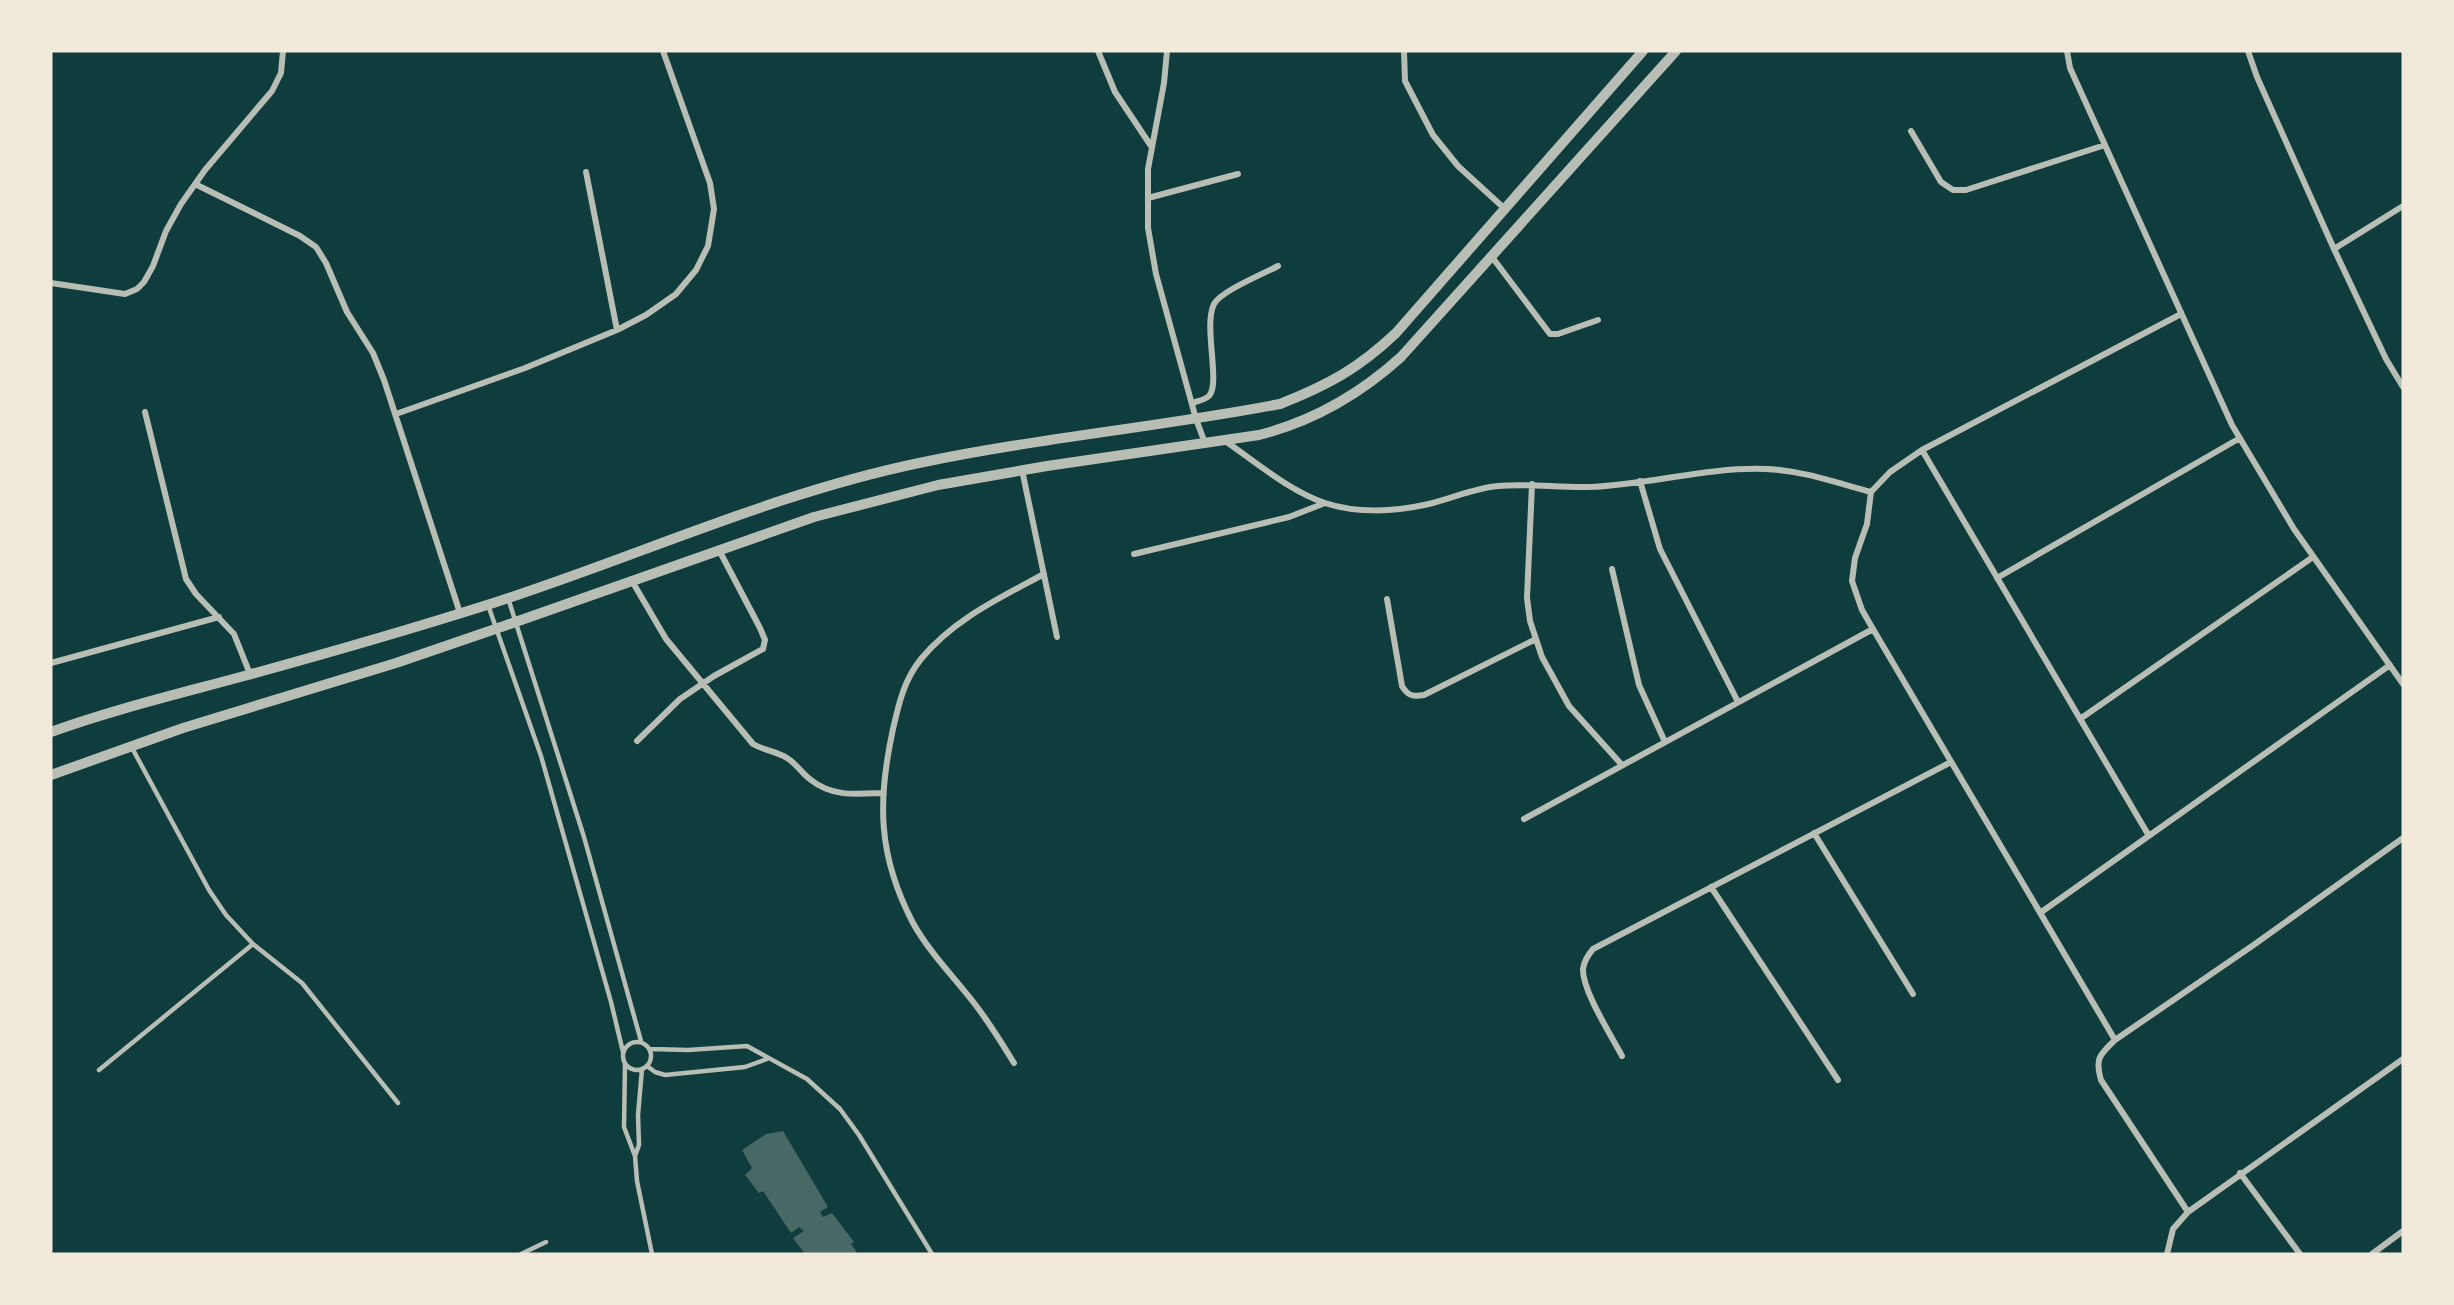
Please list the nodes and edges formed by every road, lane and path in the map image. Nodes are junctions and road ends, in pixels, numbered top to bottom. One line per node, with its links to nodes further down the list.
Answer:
1 (283, 51): 15 (street)
2 (663, 51): 25 (street)
3 (1098, 51): 12 (street)
4 (1167, 51): 12 (street)
5 (1404, 51): 18 (street)
6 (1643, 51): 18 (street)
7 (1676, 51): 20 (street)
8 (2067, 51): 11 (street)
9 (2248, 51): 19 (street)
10 (1911, 131): 11 (street)
11 (2105, 145): 23 (street)
12 (1151, 146): 16 (street)
13 (586, 172): 25 (street)
14 (1238, 174): 16 (street)
15 (195, 184): 22 (street); 29 (street)
16 (1148, 198): 27 (street)
17 (2403, 206): 19 (street)
18 (1505, 210): 30 (street)
19 (2334, 249): 26 (street)
20 (1492, 257): 24 (street); 32 (street)
21 (1278, 266): 27 (street)
22 (51, 283)
23 (2181, 314): 31 (street); 34 (street)
24 (1598, 320)
25 (616, 330): 29 (street)
26 (2403, 387)
27 (1192, 403): 30 (street)
28 (145, 412): 51 (street)
29 (396, 414): 50 (street)
30 (1196, 419): 33 (street); 47 (street)
31 (2240, 438): 42 (street); 45 (street)
32 (1225, 441): 33 (street); 39 (street)
33 (1206, 444): 35 (street)
34 (1922, 450): 38 (street); 45 (street)
35 (1022, 470): 40 (street); 44 (street)
36 (1640, 481): 37 (street); 38 (street); 62 (street)
37 (1532, 484): 39 (street); 56 (street)
38 (1871, 492): 54 (street)
39 (1325, 503): 41 (street)
40 (719, 550): 46 (street); 60 (street)
41 (1134, 554)
42 (2313, 557): 58 (street); 63 (street)
43 (1612, 568): 66 (street)
44 (1044, 574): 55 (street); 71 (street)
45 (1997, 578): 63 (street)
46 (632, 581): 52 (street); 60 (street)
47 (508, 598): 49 (street); 52 (lane)
48 (1387, 599): 56 (street)
49 (488, 605): 50 (street); 53 (lane)
50 (460, 613): 59 (street)
51 (219, 617): 57 (street); 59 (street)
52 (516, 622): 53 (street); 81 (lane)
53 (496, 629): 67 (street); 83 (lane)
54 (1873, 629): 62 (street); 68 (street)
55 (1057, 637)
56 (1536, 639): 69 (street)
57 (51, 663)
58 (2390, 665): 61 (street); 74 (street)
59 (249, 674): 64 (street)
60 (704, 682): 65 (street); 71 (street)
61 (2403, 684)
62 (1738, 702): 66 (street)
63 (2080, 719): 74 (street)
64 (51, 732)
65 (637, 741)
66 (1665, 742): 69 (street)
67 (131, 745): 70 (street); 78 (lane)
68 (1951, 762): 73 (street); 77 (street)
69 (1622, 765): 72 (street)
70 (51, 774)
71 (882, 793): 88 (street)
72 (1524, 819)
73 (1814, 833): 76 (street); 79 (street)
74 (2149, 836): 77 (street)
75 (2403, 838): 80 (street)
76 (1711, 887): 84 (street); 92 (street)
77 (2040, 913): 80 (street)
78 (253, 944): 91 (lane); 93 (lane)
79 (1912, 994)
80 (2115, 1040): 96 (street)
81 (641, 1041): 82 (lane); 83 (lane)
82 (650, 1049): 85 (lane); 89 (lane)
83 (623, 1052): 87 (lane)
84 (1622, 1056)
85 (767, 1059): 89 (lane); 101 (lane)
86 (2403, 1059): 95 (street)
87 (625, 1063): 90 (lane); 94 (lane)
88 (1014, 1063)
89 (647, 1066): 90 (lane)
90 (642, 1069): 94 (lane)
91 (99, 1070)
92 (1838, 1080)
93 (398, 1103)
94 (635, 1156): 100 (lane)
95 (2240, 1173): 96 (street); 103 (street)
96 (2188, 1212): 102 (street)
97 (2403, 1231): 104 (street)
98 (546, 1242): 99 (lane)
99 (521, 1254)
100 (652, 1254)
101 (932, 1254)
102 (2167, 1254)
103 (2300, 1254)
104 (2372, 1254)

